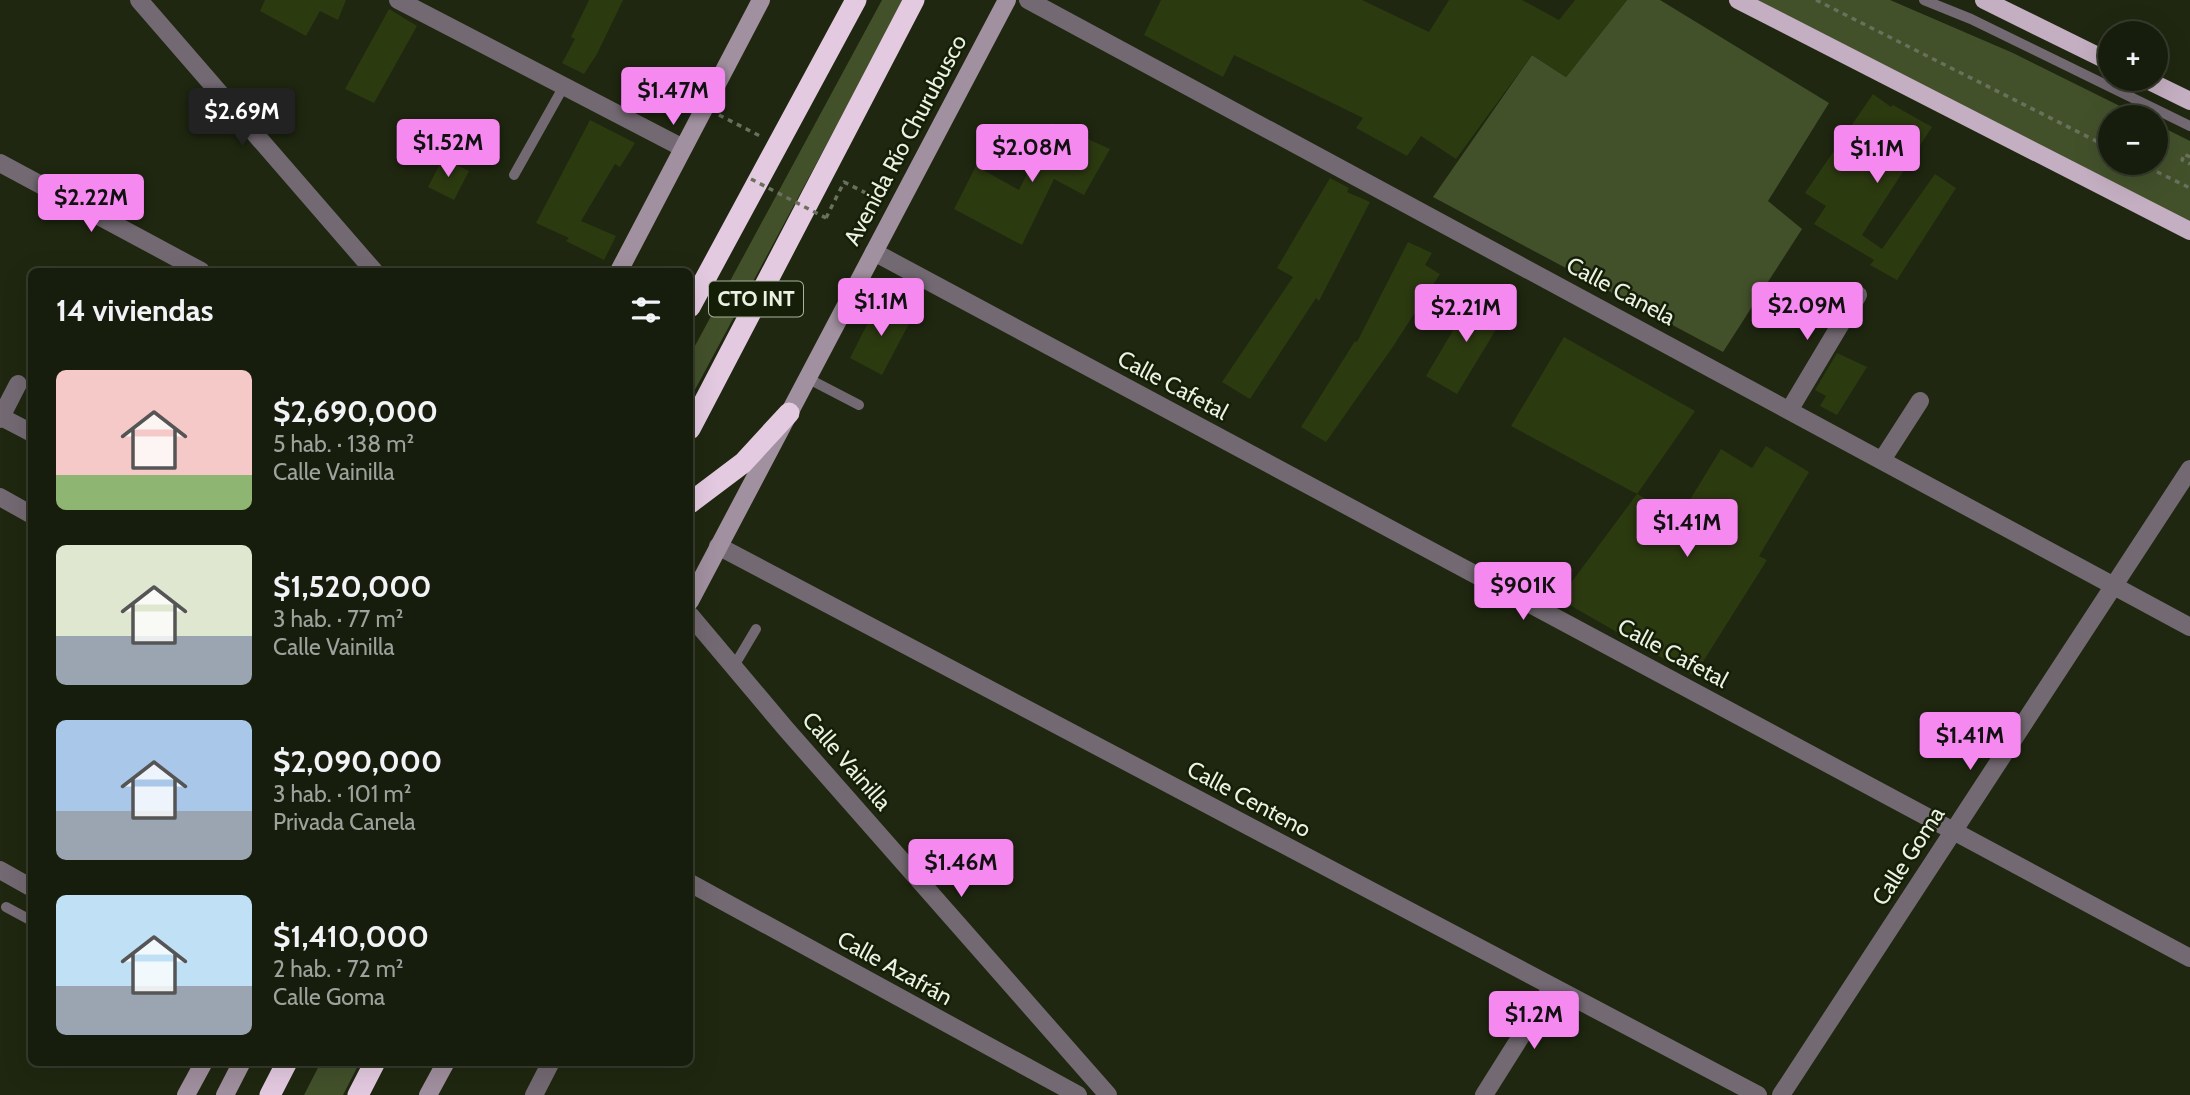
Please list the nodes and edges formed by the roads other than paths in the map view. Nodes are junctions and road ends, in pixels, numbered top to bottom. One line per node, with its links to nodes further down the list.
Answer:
1 (139, 0): 22 (street)
2 (398, 0): 12 (street)
3 (761, 0): 16 (main road)
4 (856, 0): 25 (highway, CTO INT)
5 (914, 0): 33 (highway, CTO INT)
6 (1007, 0): 20 (main road, Avenida Río Churubusco / CTO INT)
7 (1028, 0): 30 (street, Calle Canela)
8 (1738, 0): 19 (main road)
9 (1924, 0): 15 (lane)
10 (1984, 0): 11 (main road)
11 (2098, 56)
12 (564, 86): 16 (street); 18 (lane)
13 (2168, 90): 14 (main road)
14 (2190, 101)
15 (2190, 126)
16 (683, 148): 23 (main road)
17 (0, 163): 21 (street)
18 (514, 175)
19 (2190, 231)
20 (874, 253): 26 (main road, Avenida Río Churubusco / CTO INT); 47 (street, Calle Cafetal)
21 (195, 268)
22 (371, 268)
23 (621, 268)
24 (1858, 295): 30 (street)
25 (693, 299)
26 (807, 378): 29 (lane); 31 (main road, Avenida Río Churubusco / CTO INT)
27 (18, 384): 32 (street)
28 (1920, 401): 35 (street)
29 (859, 405)
30 (1790, 410): 35 (street, Calle Canela)
31 (789, 413): 38 (highway); 40 (main road, Avenida Río Churubusco / CTO INT)
32 (1, 418): 34 (street)
33 (693, 423)
34 (28, 431)
35 (1882, 460): 41 (street, Calle Canela)
36 (2190, 469): 41 (street, Calle Goma)
37 (1, 500): 39 (street)
38 (693, 501)
39 (28, 512)
40 (718, 546): 42 (main road, Avenida Río Churubusco / CTO INT); 54 (street, Calle Centeno)
41 (2115, 586): 44 (street, Calle Canela); 47 (street, Calle Goma)
42 (693, 595)
43 (693, 618): 46 (street, Calle Vainilla)
44 (2190, 626)
45 (756, 629): 46 (lane)
46 (734, 666): 68 (street, Calle Vainilla)
47 (1954, 831): 53 (street, Calle Cafetal); 71 (street, Calle Goma)
48 (0, 870): 50 (street)
49 (693, 885): 67 (street, Calle Azafrán)
50 (28, 886)
51 (6, 907): 52 (lane)
52 (28, 919)
53 (2190, 958)
54 (1552, 987): 69 (street); 70 (street, Calle Centeno)
55 (202, 1066): 61 (main road)
56 (240, 1066): 62 (main road)
57 (285, 1066): 63 (highway)
58 (372, 1066): 64 (highway)
59 (444, 1066): 65 (main road)
60 (549, 1066): 66 (street)
61 (186, 1095)
62 (225, 1095)
63 (270, 1095)
64 (358, 1095)
65 (428, 1095)
66 (534, 1095)
67 (1078, 1095)
68 (1108, 1095)
69 (1484, 1095)
70 (1758, 1095)
71 (1781, 1095)

